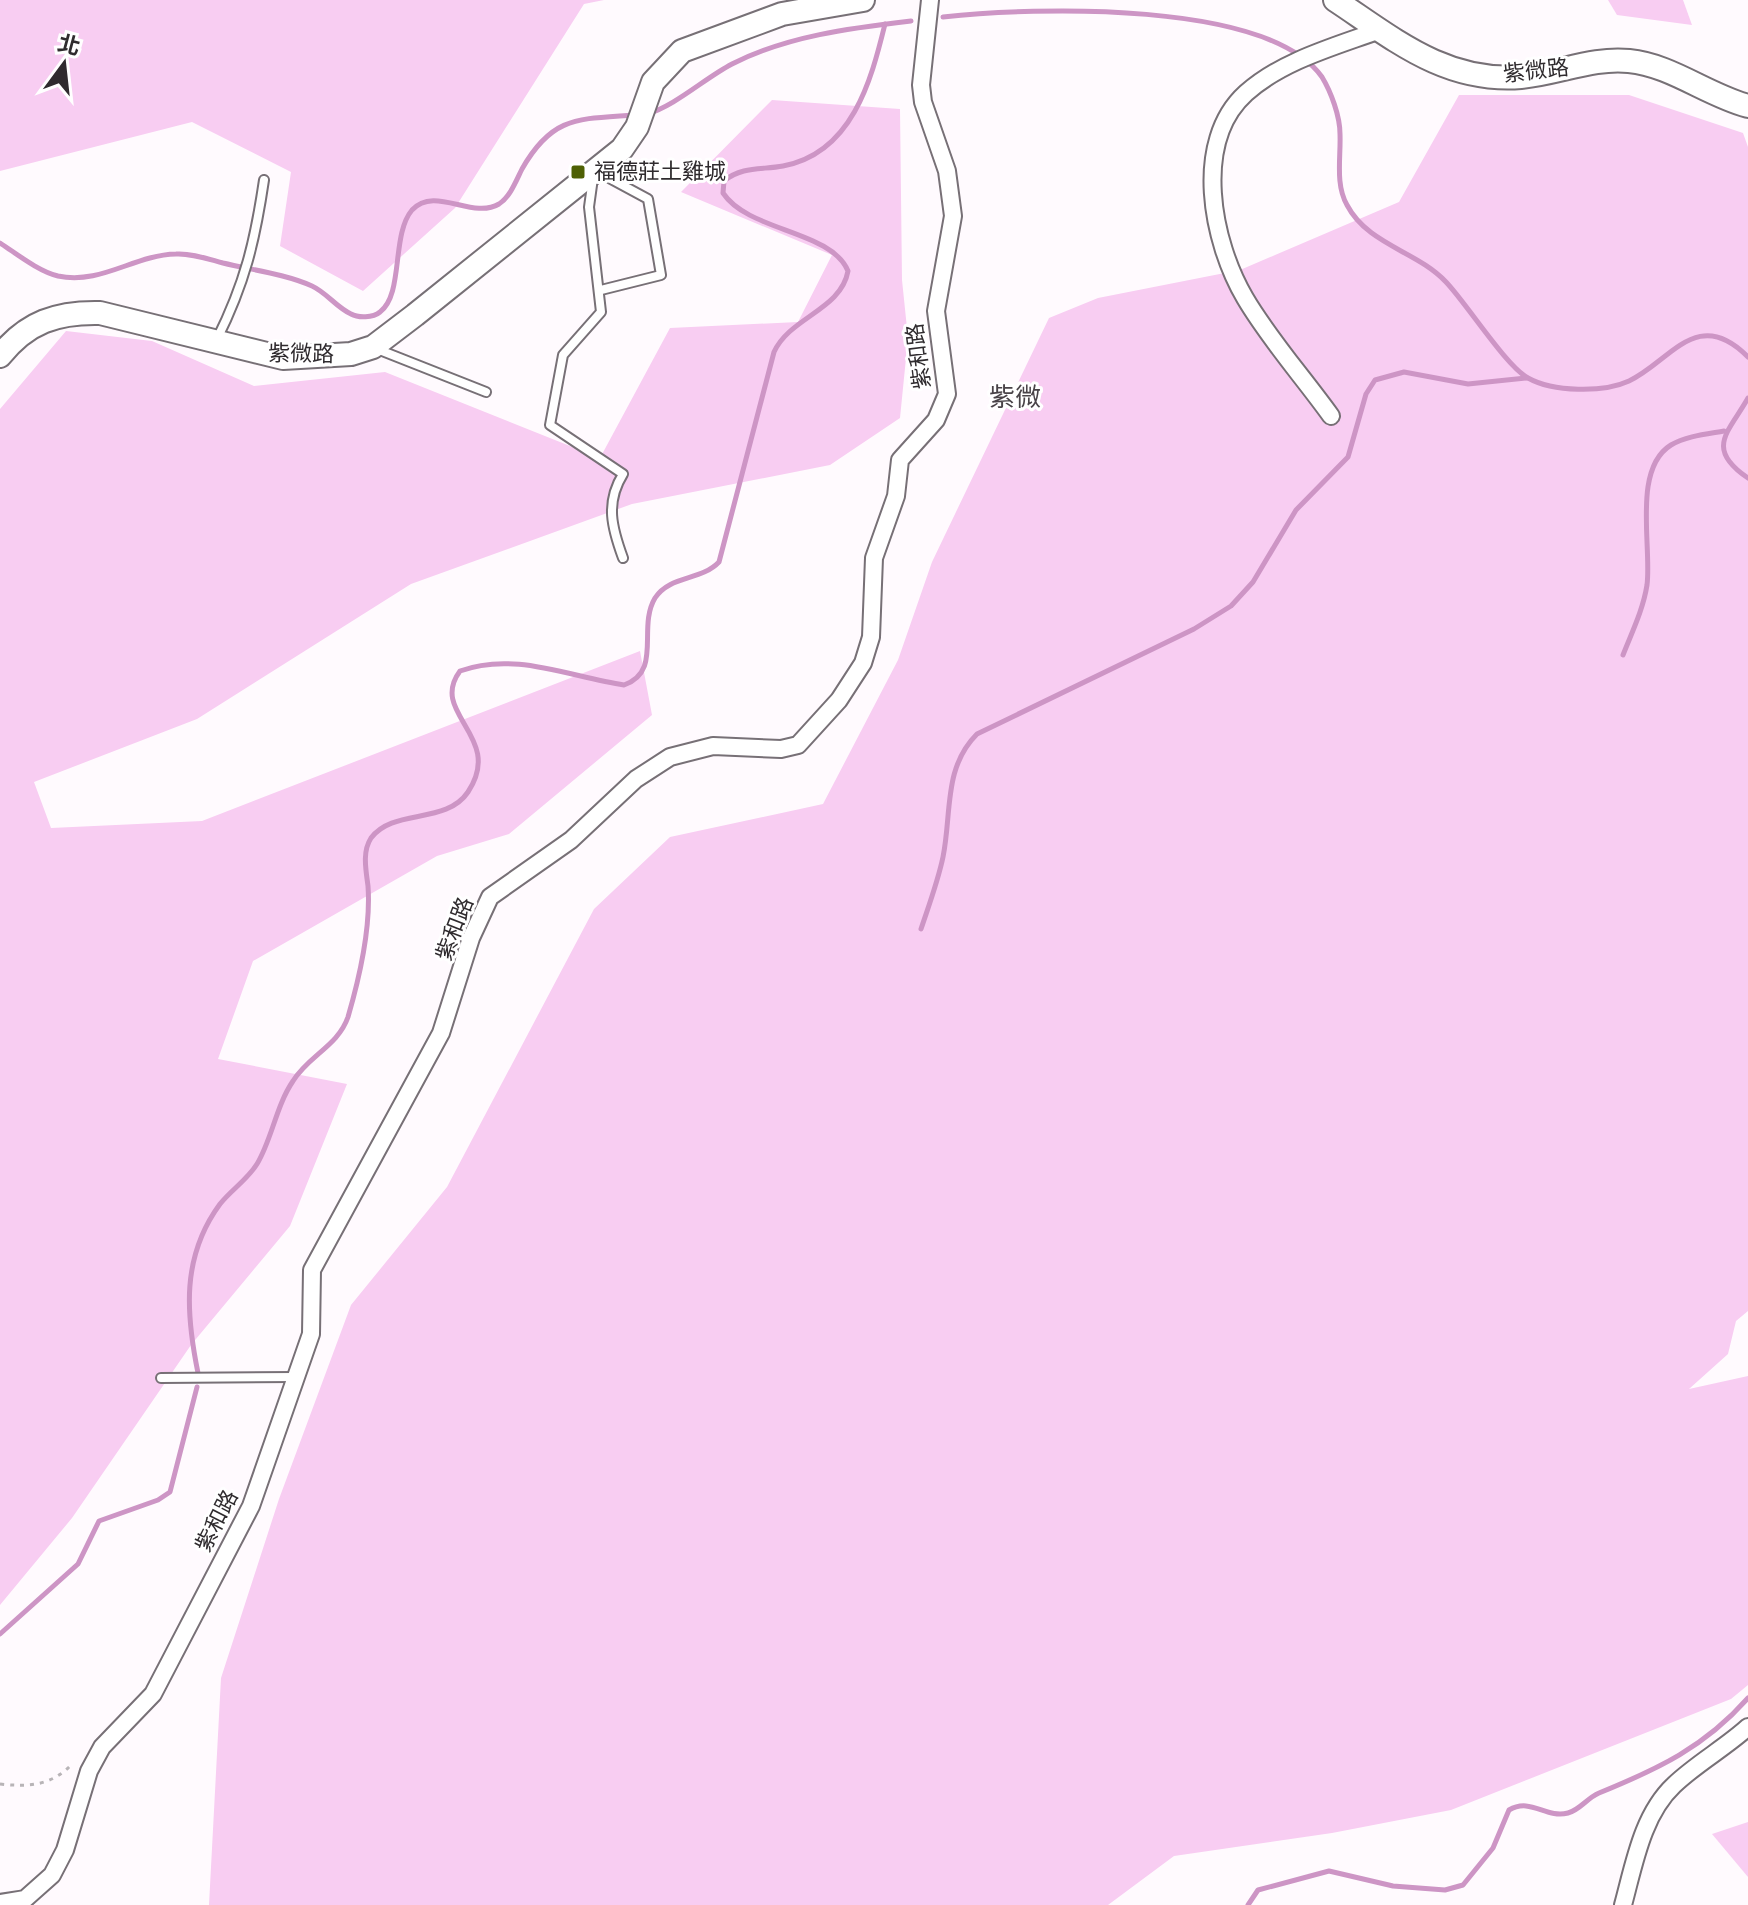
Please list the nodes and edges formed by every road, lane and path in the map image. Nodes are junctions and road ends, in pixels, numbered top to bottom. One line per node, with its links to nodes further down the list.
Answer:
1 (863, 0): 6 (street, 紫微路)
2 (930, 0): 15 (street, 紫和路)
3 (1335, 0): 4 (street, 紫微路)
4 (1377, 31): 5 (street, 紫微路); 13 (street)
5 (1748, 106)
6 (594, 170): 8 (lane); 8 (lane); 10 (street, 紫微路)
7 (264, 180): 9 (lane)
8 (601, 290): 14 (lane)
9 (215, 343): 10 (street, 紫微路); 11 (street, 紫微路)
10 (373, 347): 12 (lane)
11 (0, 356)
12 (486, 392)
13 (1331, 416)
14 (623, 558)
15 (297, 1377): 16 (lane); 20 (street, 紫和路)
16 (161, 1378)
17 (1748, 1727): 21 (street)
18 (79, 1755): 19 (path)
19 (0, 1784)
20 (0, 1903)
21 (1623, 1905)

